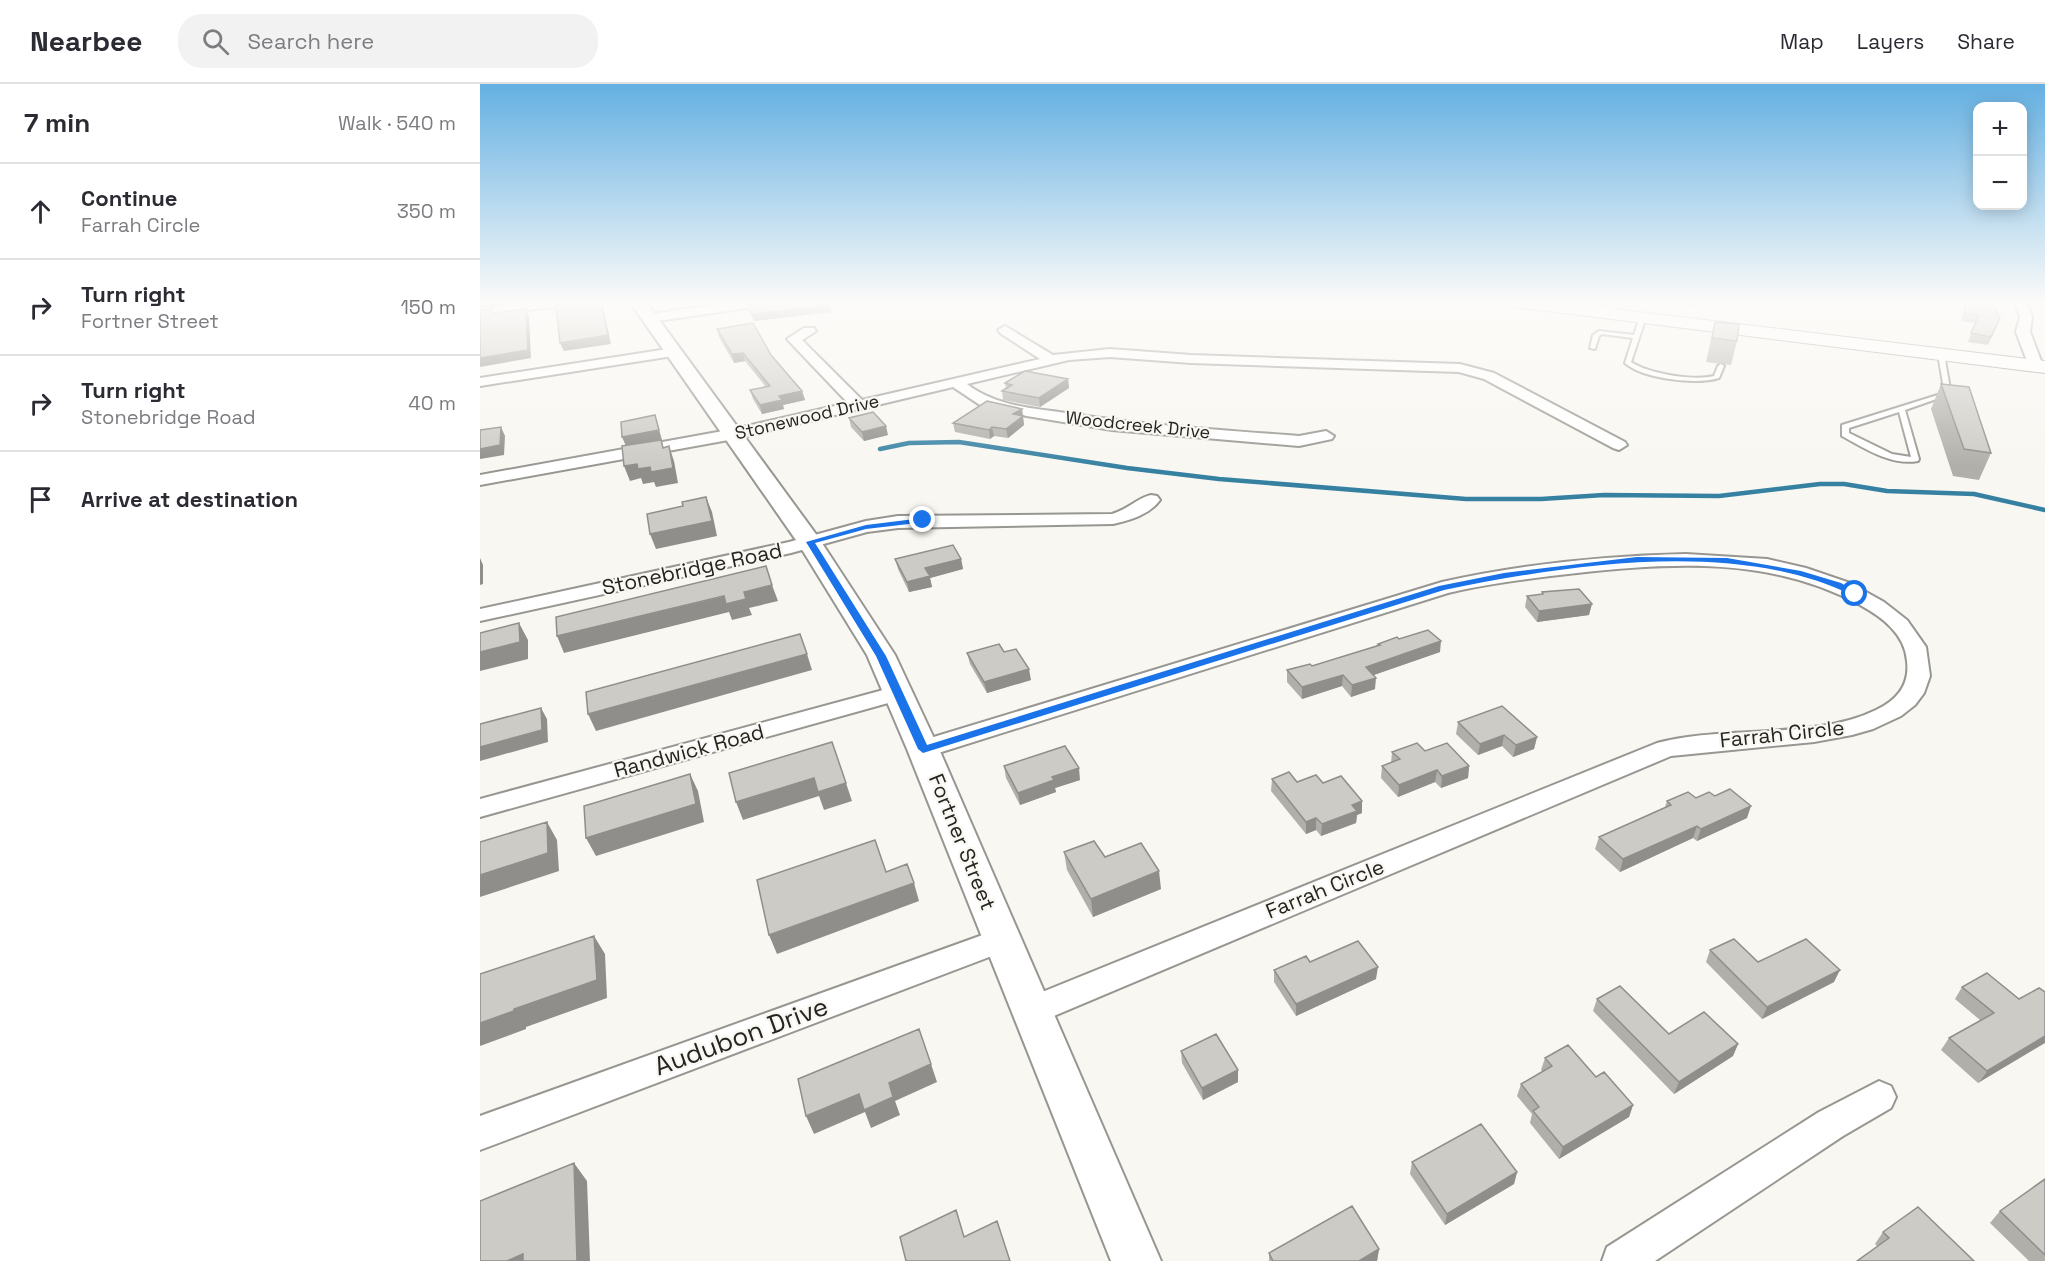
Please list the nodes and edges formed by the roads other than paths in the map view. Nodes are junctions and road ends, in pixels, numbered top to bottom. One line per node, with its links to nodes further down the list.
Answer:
1 (642, 357): 13 (street)
2 (678, 357): 17 (street, Fortner Street)
3 (812, 357): 15 (street)
4 (1045, 357): 10 (street)
5 (1068, 357): 10 (street, Stonewood Drive)
6 (1156, 357): 19 (street, Stonewood Drive)
7 (1630, 357): 11 (lane)
8 (1941, 357): 16 (lane)
9 (1965, 357): 12 (main road)
10 (1050, 360): 14 (street, Stonewood Drive)
11 (1721, 366)
12 (2040, 366)
13 (480, 382)
14 (956, 383): 15 (street, Stonewood Drive); 18 (street, Woodcreek Drive)
15 (859, 405): 17 (street, Stonewood Drive)
16 (1902, 410): 16 (lane)
17 (734, 434): 20 (street, Stonewood Drive); 22 (street, Fortner Street)
18 (1326, 436)
19 (1619, 445)
20 (480, 480)
21 (1151, 500): 22 (street, Stonebridge Road)
22 (810, 542): 23 (street, Stonebridge Road); 24 (street, Fortner Street)
23 (480, 615)
24 (898, 693): 25 (street, Fortner Street); 26 (street, Randwick Road)
25 (923, 749): 27 (street, Fortner Street); 28 (street, Farrah Circle)
26 (480, 808)
27 (1002, 940): 28 (street, Fortner Street); 30 (street, Audubon Drive)
28 (1031, 1011): 31 (street, Fortner Street)
29 (1879, 1097): 32 (street)
30 (480, 1133)
31 (1136, 1261)
32 (1621, 1261)

